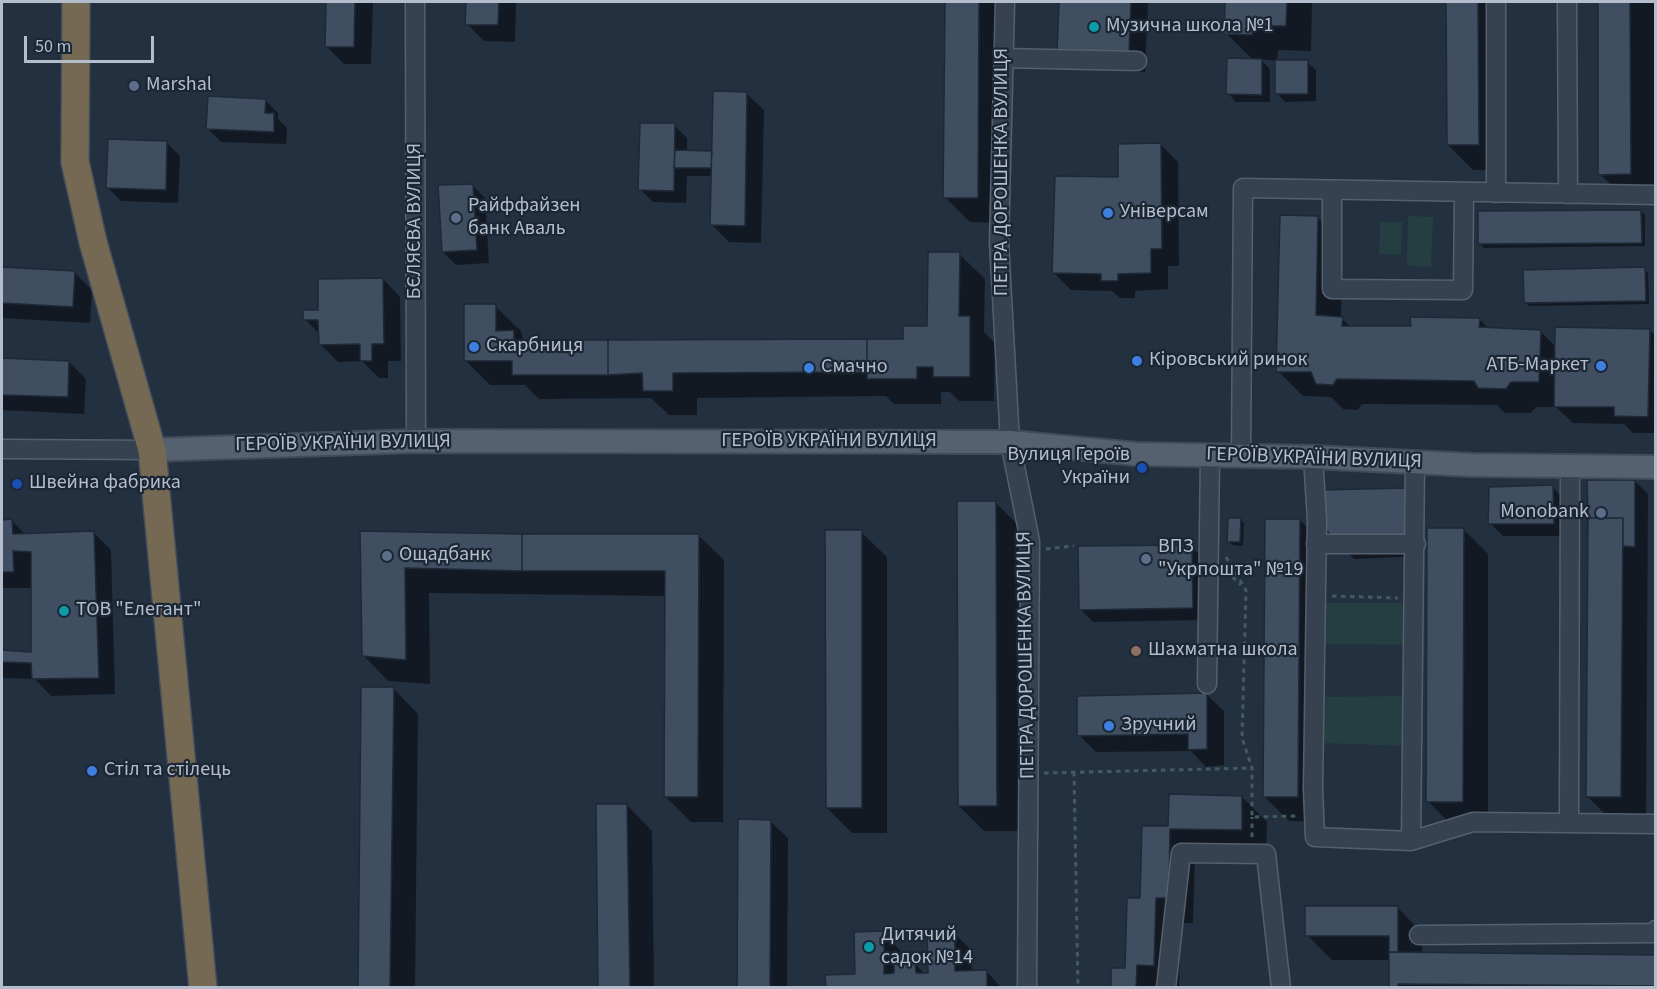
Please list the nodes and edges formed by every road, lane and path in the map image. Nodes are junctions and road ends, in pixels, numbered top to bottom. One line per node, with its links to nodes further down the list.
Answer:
1 (75, 2): 16 (highway)
2 (415, 2): 13 (street, БЄЛЯЄВА ВУЛИЦЯ)
3 (1005, 2): 6 (street, ПЕТРА ДОРОШЕНКА ВУЛИЦЯ)
4 (1496, 2): 10 (street)
5 (1567, 2): 11 (street)
6 (1004, 58): 7 (street); 14 (street, ПЕТРА ДОРОШЕНКА ВУЛИЦЯ)
7 (1137, 61)
8 (1332, 190): 9 (street); 9 (street); 18 (street)
9 (1464, 192): 10 (street)
10 (1496, 193): 11 (street)
11 (1568, 194): 12 (street)
12 (1656, 195)
13 (416, 441): 14 (main road, ГЕРОЇВ УКРАЇНИ ВУЛИЦЯ); 16 (main road, ГЕРОЇВ УКРАЇНИ ВУЛИЦЯ)
14 (1010, 442): 17 (main road, ГЕРОЇВ УКРАЇНИ ВУЛИЦЯ); 41 (street, ПЕТРА ДОРОШЕНКА ВУЛИЦЯ)
15 (2, 449): 16 (street, ГЕРОЇВ УКРАЇНИ ВУЛИЦЯ)
16 (152, 450): 40 (highway)
17 (1210, 456): 18 (main road, ГЕРОЇВ УКРАЇНИ ВУЛИЦЯ); 30 (street)
18 (1241, 457): 19 (main road, ГЕРОЇВ УКРАЇНИ ВУЛИЦЯ)
19 (1313, 458): 20 (main road, ГЕРОЇВ УКРАЇНИ ВУЛИЦЯ); 23 (street)
20 (1415, 462): 21 (main road, ГЕРОЇВ УКРАЇНИ ВУЛИЦЯ); 24 (street)
21 (1570, 466): 22 (main road, ГЕРОЇВ УКРАЇНИ ВУЛИЦЯ); 35 (street)
22 (1656, 467)
23 (1316, 544): 24 (street); 28 (street)
24 (1416, 544): 29 (street)
25 (1074, 546): 26 (path)
26 (1046, 549)
27 (1222, 549): 31 (path)
28 (1316, 595): 29 (path); 34 (street)
29 (1415, 598): 37 (street)
30 (1207, 684)
31 (1252, 768): 32 (path); 34 (path)
32 (1074, 772): 33 (path); 42 (path)
33 (1044, 773)
34 (1314, 816): 37 (street)
35 (1569, 823): 36 (street); 37 (street)
36 (1656, 824)
37 (1410, 841)
38 (1656, 930): 39 (street)
39 (1419, 935)
40 (203, 987)
41 (1027, 987)
42 (1078, 987)
43 (1166, 987): 44 (street)
44 (1281, 987)

